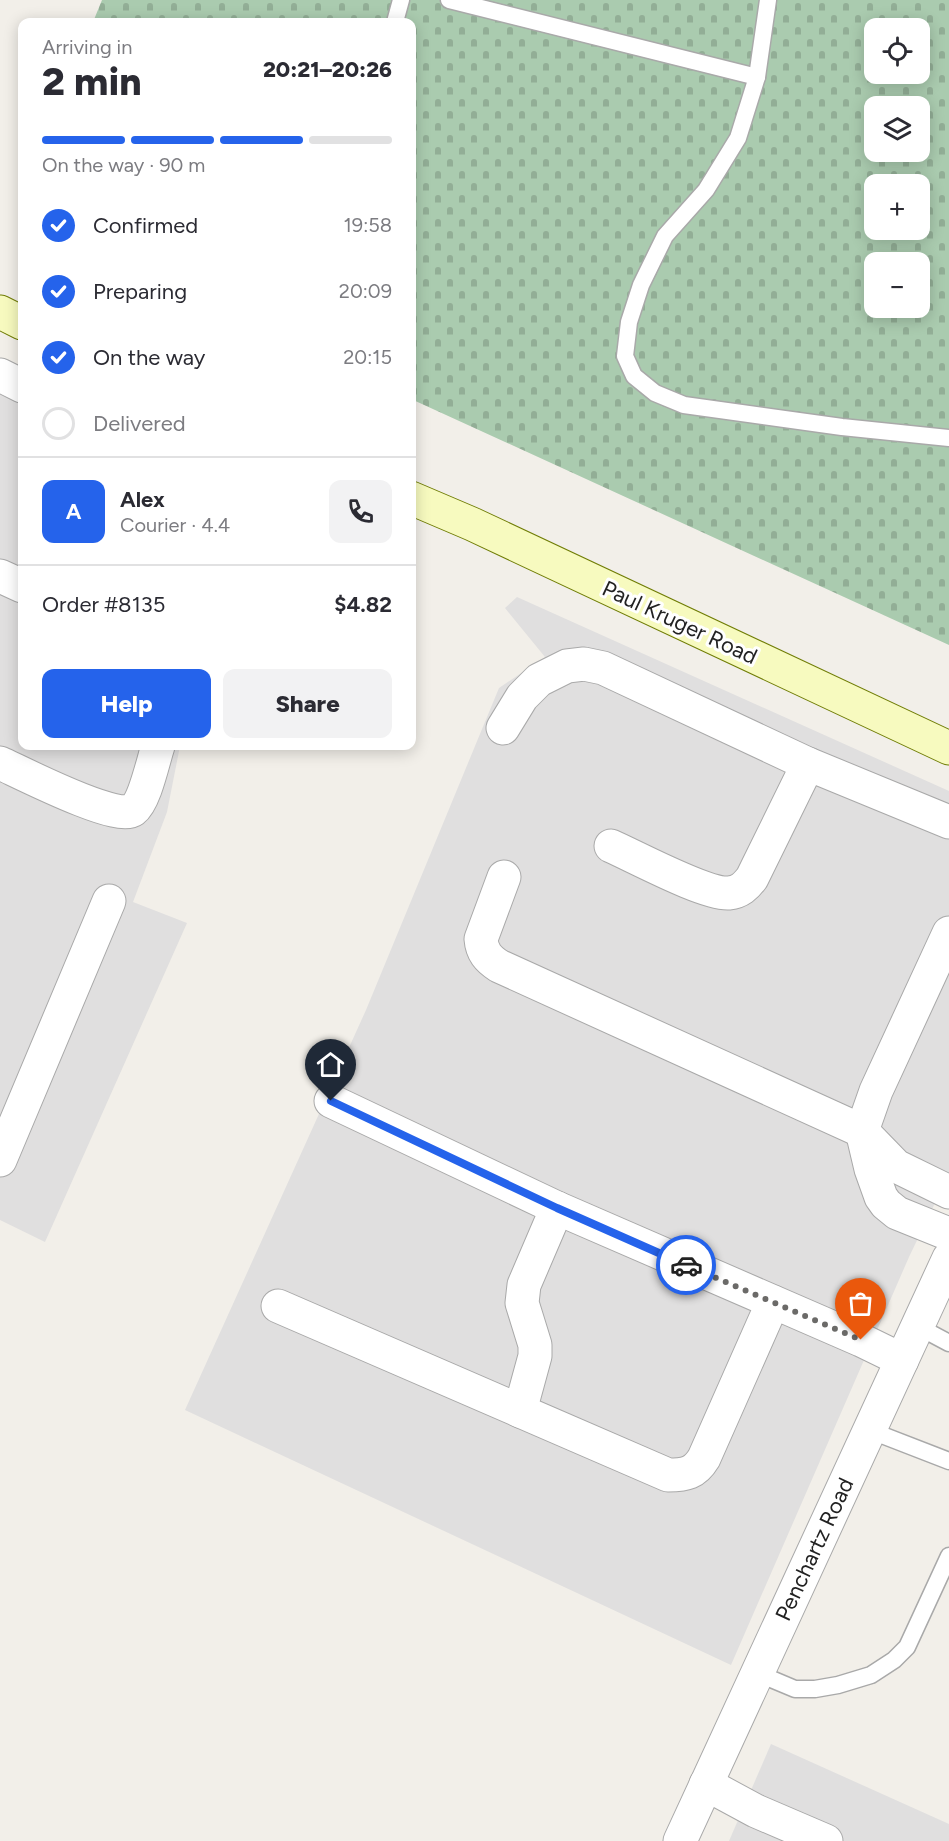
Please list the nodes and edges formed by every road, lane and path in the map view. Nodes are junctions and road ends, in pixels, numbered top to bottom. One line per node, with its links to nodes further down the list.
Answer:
1 (401, 0): 4 (lane)
2 (449, 0): 5 (lane)
3 (768, 0): 5 (lane)
4 (396, 18)
5 (758, 77): 10 (lane)
6 (0, 312): 7 (street)
7 (18, 321)
8 (0, 375): 9 (street)
9 (18, 384)
10 (949, 438)
11 (416, 500): 15 (street, Paul Kruger Road)
12 (0, 576): 13 (street)
13 (18, 584)
14 (503, 728): 18 (street)
15 (949, 748)
16 (157, 750): 17 (street)
17 (0, 763)
18 (808, 764): 19 (street); 20 (street)
19 (949, 822)
20 (611, 846)
21 (504, 877): 25 (street)
22 (109, 901): 26 (street)
23 (949, 933): 25 (street)
24 (331, 1101): 28 (street)
25 (862, 1131): 27 (street); 29 (street)
26 (0, 1160)
27 (949, 1192)
28 (557, 1208): 31 (street); 36 (street)
29 (949, 1234)
30 (949, 1258): 33 (street, Penchartz Road)
31 (773, 1302): 35 (street); 36 (street)
32 (278, 1306): 36 (street)
33 (917, 1326): 34 (lane); 35 (street, Penchartz Road)
34 (949, 1343)
35 (902, 1360): 37 (street, Penchartz Road)
36 (520, 1411)
37 (869, 1430): 38 (lane); 40 (street, Penchartz Road)
38 (949, 1461)
39 (949, 1556): 40 (lane)
40 (757, 1673): 41 (street, Penchartz Road)
41 (706, 1784): 42 (street); 43 (street, Penchartz Road)
42 (817, 1839)
43 (680, 1841)

